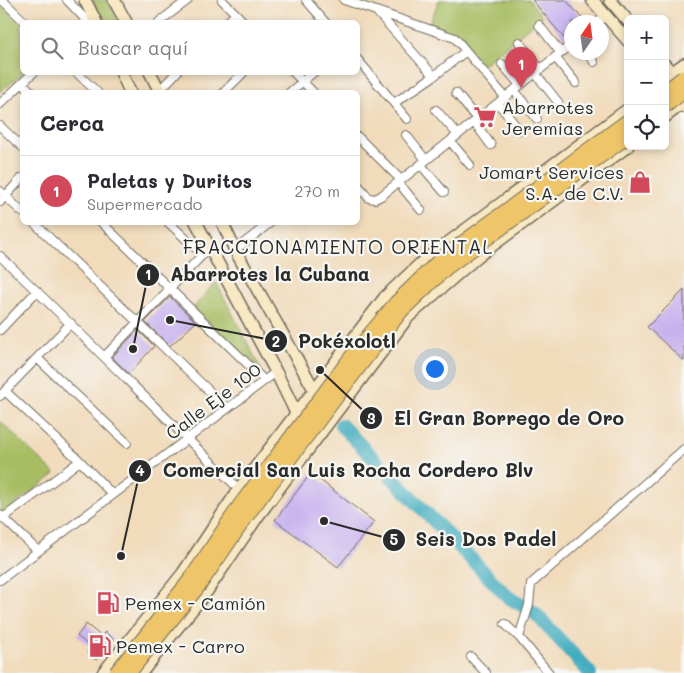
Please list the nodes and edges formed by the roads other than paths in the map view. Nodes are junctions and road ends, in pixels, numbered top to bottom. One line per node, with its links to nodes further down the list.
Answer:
1 (2, 0): 15 (street)
2 (67, 0): 16 (street)
3 (85, 0): 16 (main road)
4 (114, 0): 17 (main road)
5 (188, 0): 18 (street)
6 (222, 0): 12 (street)
7 (306, 0): 21 (street)
8 (344, 0): 11 (street)
9 (592, 0): 13 (main road)
10 (610, 0): 14 (main road)
11 (376, 10): 27 (street); 43 (street)
12 (236, 14): 19 (street); 20 (street)
13 (600, 15)
14 (624, 16)
15 (23, 20)
16 (90, 20)
17 (125, 20)
18 (163, 20)
19 (229, 20)
20 (242, 20)
21 (323, 20)
22 (538, 25): 28 (street)
23 (609, 25): 24 (main road)
24 (624, 38)
25 (519, 42): 33 (street)
26 (564, 50): 28 (street)
27 (466, 51): 43 (street); 59 (street)
28 (558, 55): 33 (street); 45 (street)
29 (360, 62): 61 (street)
30 (669, 62): 31 (main road)
31 (684, 62): 34 (main road)
32 (502, 64): 48 (street)
33 (538, 71): 48 (street); 60 (street)
34 (672, 73): 47 (main road)
35 (31, 75): 46 (street)
36 (79, 75): 51 (street)
37 (122, 75): 52 (main road)
38 (151, 75): 53 (main road)
39 (174, 75): 54 (street)
40 (241, 75): 55 (street)
41 (296, 75): 44 (street)
42 (310, 75): 44 (street)
43 (434, 76): 61 (street)
44 (302, 82): 56 (street); 57 (street)
45 (576, 83)
46 (23, 84): 50 (street); 63 (street)
47 (684, 86)
48 (517, 87): 59 (street); 70 (street)
49 (669, 89): 64 (main road)
50 (30, 90)
51 (95, 90)
52 (129, 90)
53 (158, 90)
54 (161, 90)
55 (226, 90)
56 (292, 90)
57 (311, 90)
58 (456, 92): 71 (street)
59 (505, 97): 62 (street)
60 (558, 102)
61 (394, 103): 69 (street)
62 (498, 103): 71 (street); 74 (street)
63 (0, 104)
64 (684, 104): 65 (highway, bridge); 68 (main road)
65 (669, 106)
66 (436, 110): 76 (street)
67 (624, 112): 108 (main road)
68 (669, 116)
69 (407, 119)
70 (537, 119)
71 (475, 120): 76 (street); 81 (street)
72 (624, 124): 134 (highway, bridge)
73 (0, 126): 80 (street)
74 (519, 130)
75 (406, 135): 83 (street)
76 (458, 135): 79 (street)
77 (360, 139): 86 (street)
78 (624, 139): 135 (highway, bridge)
79 (450, 141): 83 (street); 84 (street)
80 (20, 145)
81 (491, 145)
82 (624, 149): 111 (main road)
83 (424, 162): 86 (street); 88 (street)
84 (470, 165)
85 (20, 180): 89 (street)
86 (400, 181): 87 (street); 91 (street)
87 (360, 187)
88 (444, 192)
89 (2, 196): 90 (street)
90 (20, 210)
91 (421, 210)
92 (36, 225): 103 (street)
93 (104, 225): 101 (street)
94 (172, 225): 99 (street)
95 (197, 225): 99 (main road)
96 (223, 225): 98 (main road)
97 (267, 225): 98 (street)
98 (235, 250): 112 (main road)
99 (205, 251): 101 (street); 109 (main road)
100 (0, 256): 102 (street)
101 (170, 288): 103 (street); 110 (street)
102 (37, 291): 104 (street); 105 (street)
103 (137, 322): 106 (street); 114 (street)
104 (71, 323): 106 (street); 107 (street)
105 (0, 330)
106 (105, 356): 118 (street)
107 (37, 358): 113 (street); 120 (street)
108 (333, 366): 111 (main road); 112 (main road)
109 (276, 372): 110 (street, Calle Eje 100); 116 (main road)
110 (264, 380): 114 (street, Calle Eje 100)
111 (357, 384): 115 (main road)
112 (315, 391): 115 (main road); 116 (main road)
113 (2, 394): 122 (street)
114 (228, 408): 118 (street, Calle Eje 100)
115 (337, 410): 117 (main road)
116 (297, 415): 117 (main road); 119 (main road)
117 (320, 434): 123 (main road)
118 (187, 439): 124 (street); 125 (street, Calle Eje 100)
119 (274, 442): 123 (main road); 124 (main road)
120 (127, 443)
121 (684, 449): 130 (street)
122 (80, 461): 125 (street); 126 (street)
123 (300, 461): 136 (main road)
124 (239, 489): 133 (main road)
125 (113, 495): 127 (street, Calle Eje 100)
126 (1, 516): 127 (street)
127 (38, 552): 128 (street, Calle Eje 100)
128 (0, 580)
129 (505, 624): 130 (street)
130 (519, 638): 132 (street)
131 (471, 657): 137 (street)
132 (547, 672)
133 (102, 673)
134 (116, 673)
135 (128, 673)
136 (141, 673)
137 (486, 673)

